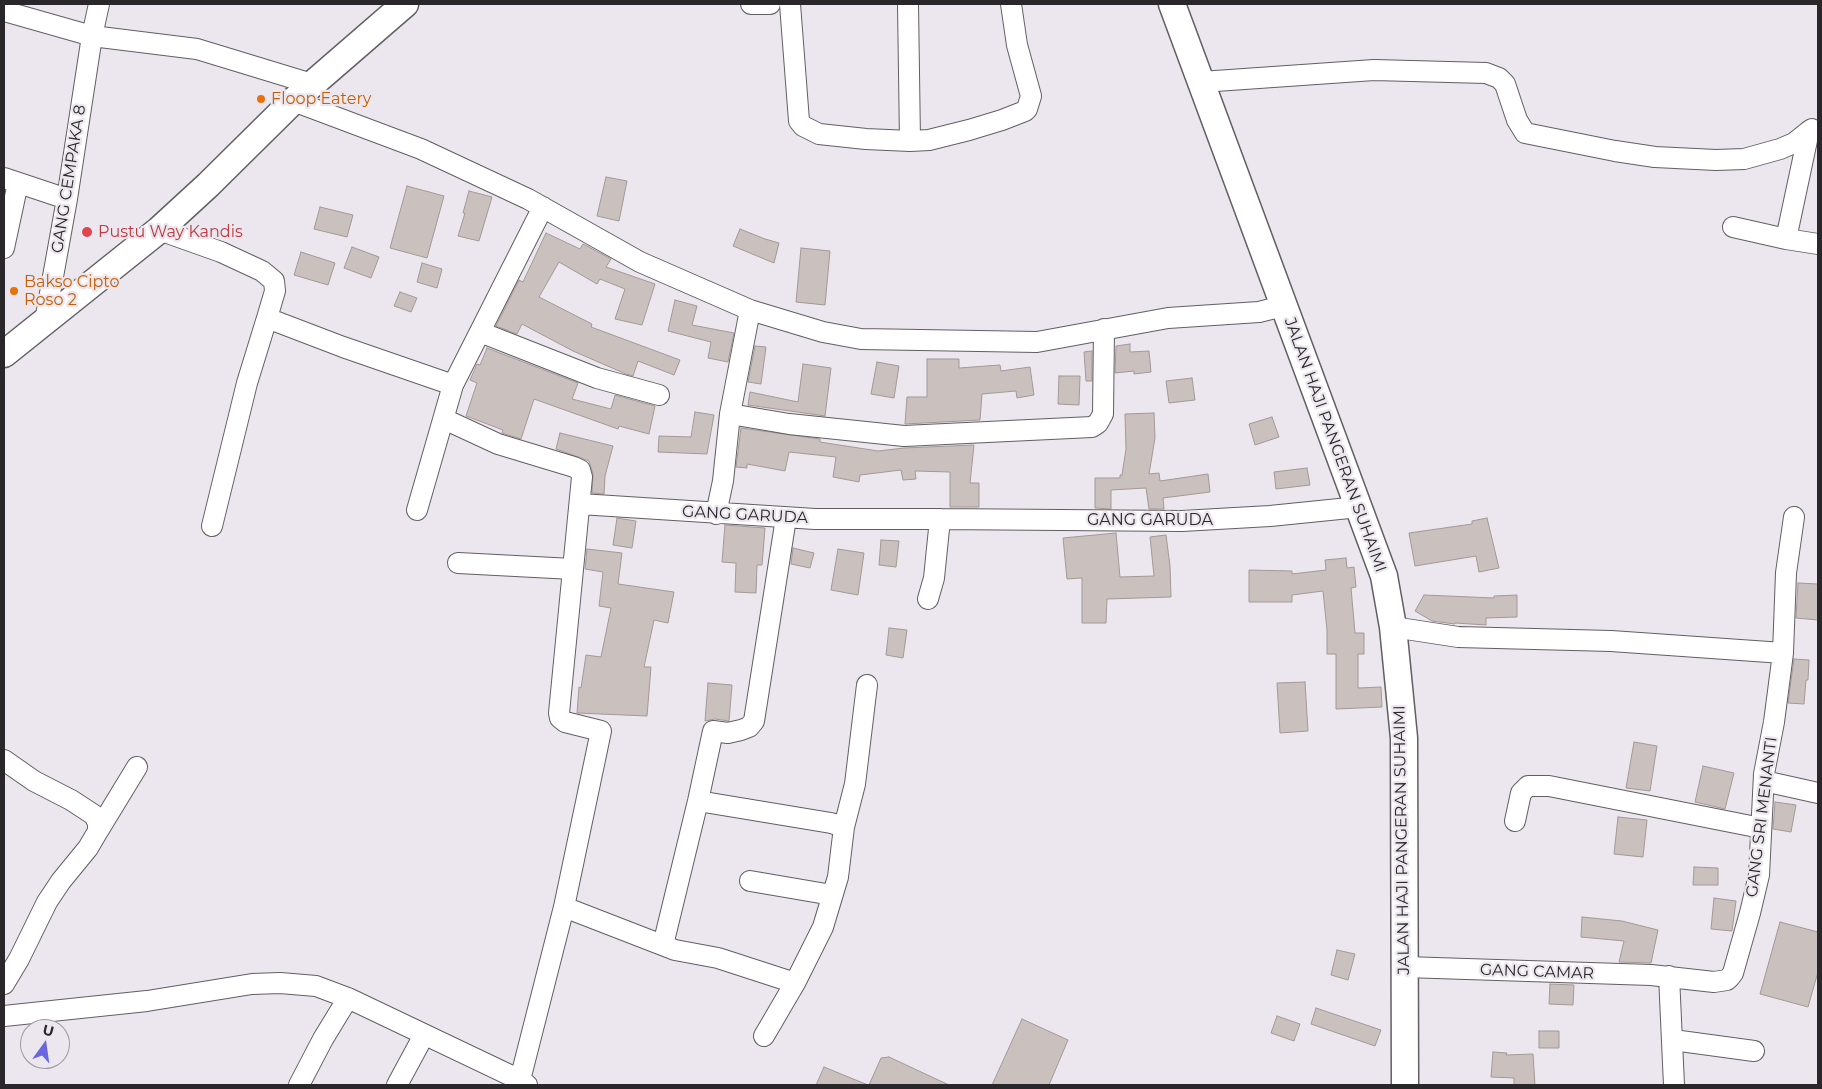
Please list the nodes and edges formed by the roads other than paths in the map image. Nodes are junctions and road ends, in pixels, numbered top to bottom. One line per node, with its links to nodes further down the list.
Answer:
1 (99, 4): 10 (street, GANG CEMPAKA 8)
2 (405, 4): 12 (main road)
3 (751, 4): 4 (street)
4 (770, 4)
5 (790, 4): 15 (street)
6 (908, 4): 15 (street)
7 (1011, 4): 15 (street)
8 (1172, 4): 11 (main road, JALAN HAJI PANGERAN SUHAIMI)
9 (4, 11): 10 (street)
10 (92, 36): 12 (street); 17 (street, GANG CEMPAKA 8)
11 (1201, 82): 14 (street); 24 (main road, JALAN HAJI PANGERAN SUHAIMI)
12 (312, 84): 13 (main road)
13 (293, 101): 18 (street); 20 (main road)
14 (1814, 129): 21 (street)
15 (910, 141)
16 (11, 181): 17 (street); 23 (street)
17 (67, 199): 27 (street, GANG CEMPAKA 8)
18 (543, 207): 25 (street); 29 (street)
19 (1733, 227): 21 (street)
20 (159, 230): 26 (street); 27 (main road)
21 (1786, 239): 22 (street)
22 (1818, 244)
23 (4, 248)
24 (1283, 306): 28 (street); 36 (main road, JALAN HAJI PANGERAN SUHAIMI)
25 (750, 310): 28 (street); 33 (street)
26 (266, 318): 31 (street); 42 (street)
27 (45, 321): 30 (main road)
28 (1104, 329): 33 (street)
29 (480, 332): 31 (street); 32 (street)
30 (4, 354)
31 (453, 385): 34 (street)
32 (659, 395)
33 (730, 414): 38 (street)
34 (444, 419): 35 (street); 37 (street)
35 (580, 504): 38 (street, GANG GARUDA); 44 (street)
36 (1359, 507): 41 (street, GANG GARUDA); 46 (main road, JALAN HAJI PANGERAN SUHAIMI)
37 (417, 510)
38 (716, 514): 40 (street, GANG GARUDA)
39 (1794, 517): 47 (street, GANG SRI MENANTI)
40 (786, 518): 41 (street, GANG GARUDA); 53 (street)
41 (940, 518): 45 (street)
42 (212, 526)
43 (458, 563): 44 (street)
44 (573, 569): 60 (street)
45 (928, 599)
46 (1393, 627): 47 (street); 62 (main road, JALAN HAJI PANGERAN SUHAIMI)
47 (1783, 653): 51 (street, GANG SRI MENANTI)
48 (867, 685): 55 (street)
49 (4, 760): 57 (street)
50 (137, 767): 57 (street)
51 (1764, 781): 52 (street); 56 (street, GANG SRI MENANTI)
52 (1818, 793)
53 (698, 802): 55 (street); 61 (street)
54 (1515, 821): 56 (street)
55 (844, 826): 59 (street)
56 (1760, 828): 63 (street, GANG SRI MENANTI)
57 (98, 831): 65 (street)
58 (750, 881): 59 (street)
59 (832, 895): 64 (street)
60 (564, 906): 61 (street); 72 (street)
61 (663, 945): 64 (street)
62 (1405, 968): 63 (street, GANG CAMAR); 75 (main road, JALAN HAJI PANGERAN SUHAIMI)
63 (1669, 976): 70 (street)
64 (796, 983): 69 (street)
65 (4, 984)
66 (348, 998): 67 (street); 68 (street); 73 (street)
67 (4, 1016)
68 (424, 1034): 72 (street); 74 (street)
69 (764, 1036)
70 (1673, 1040): 71 (street); 76 (street)
71 (1754, 1051)
72 (524, 1082)
73 (299, 1085)
74 (397, 1085)
75 (1405, 1085)
76 (1674, 1085)

